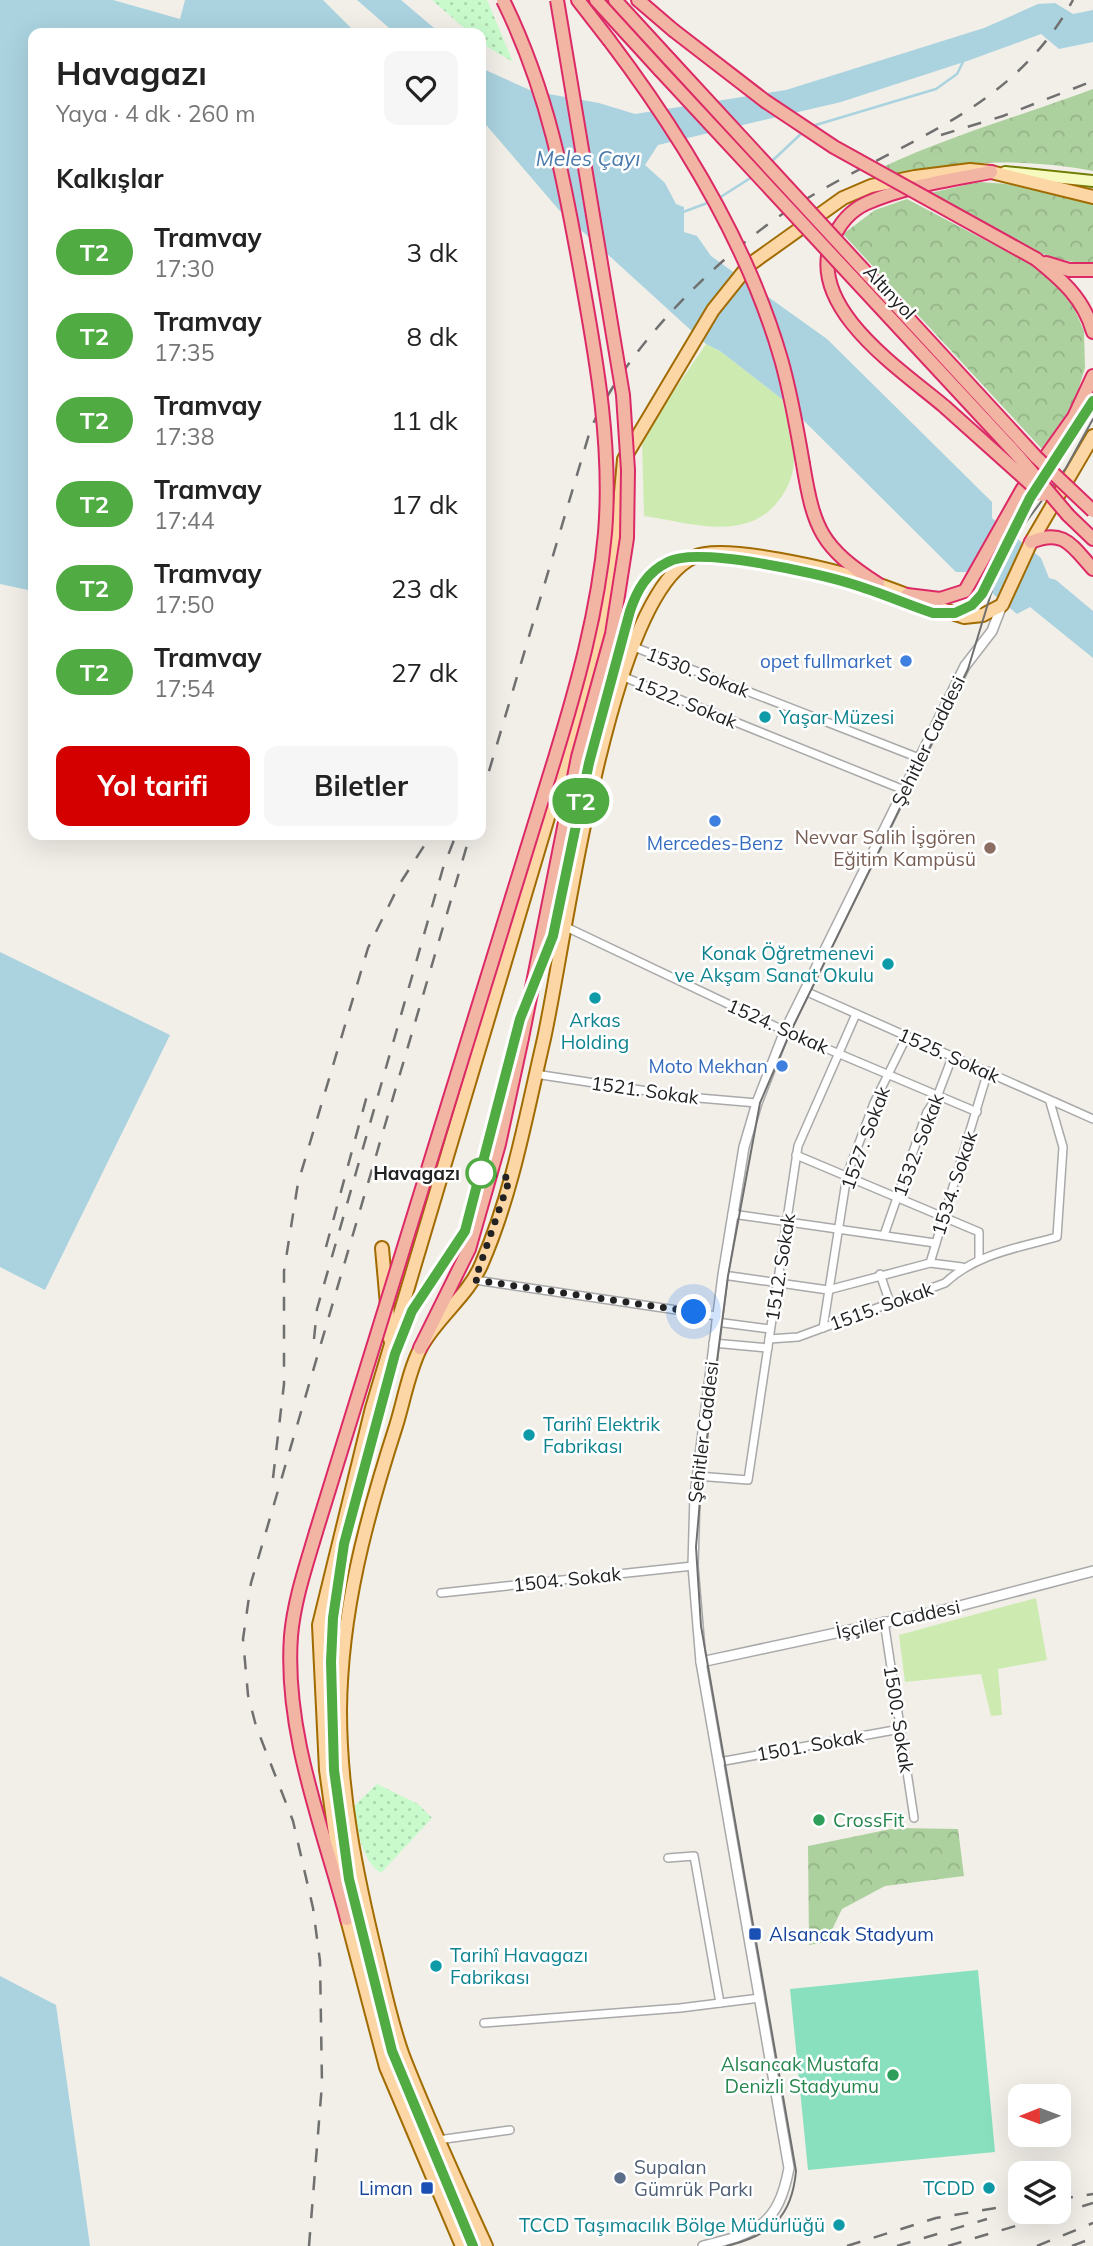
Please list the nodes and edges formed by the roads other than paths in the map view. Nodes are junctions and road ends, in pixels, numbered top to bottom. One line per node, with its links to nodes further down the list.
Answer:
1 (503, 0): 79 (highway, bridge)
2 (557, 0): 67 (highway, bridge)
3 (578, 0): 20 (highway, bridge)
4 (596, 0): 16 (highway, Altınyol, bridge)
5 (615, 0): 15 (highway, Altınyol, bridge)
6 (638, 0): 10 (highway, bridge)
7 (991, 172): 8 (main road); 9 (main road); 16 (highway, bridge); 66 (main road)
8 (1093, 181)
9 (1093, 197)
10 (1036, 259): 11 (highway); 12 (highway)
11 (1093, 270)
12 (1093, 332)
13 (1093, 376): 21 (highway)
14 (1093, 436): 18 (main road, Şehitler Caddesi)
15 (1093, 511)
16 (1068, 515): 17 (highway, Altınyol)
17 (1093, 539)
18 (1031, 542): 19 (highway); 22 (main road, Şehitler Caddesi)
19 (1093, 569)
20 (878, 584): 21 (main road); 23 (main road)
21 (907, 595): 22 (main road)
22 (1002, 605): 25 (street, Şehitler Caddesi)
23 (634, 648): 24 (main road); 25 (street, 1530. Sokak)
24 (624, 677): 26 (street, 1522. Sokak); 27 (main road)
25 (919, 758): 26 (street, Şehitler Caddesi)
26 (904, 790): 28 (street, Şehitler Caddesi)
27 (566, 927): 30 (street, 1524. Sokak); 35 (main road)
28 (805, 991): 29 (street, 1525. Sokak); 30 (street, Şehitler Caddesi)
29 (856, 1014): 31 (street, 1525. Sokak); 32 (street, 1512. Sokak)
30 (785, 1031): 32 (street, 1524. Sokak); 39 (street, Şehitler Caddesi)
31 (907, 1035): 33 (street, 1525. Sokak); 36 (street, 1527. Sokak)
32 (838, 1053): 36 (street, 1524. Sokak); 42 (street, 1512. Sokak)
33 (953, 1055): 34 (street, 1525. Sokak); 37 (street, 1532. Sokak)
34 (988, 1071): 38 (street, 1525. Sokak); 40 (street, 1534. Sokak)
35 (535, 1074): 39 (street, 1521. Sokak); 57 (main road)
36 (888, 1076): 37 (street, 1524. Sokak); 43 (street, 1527. Sokak)
37 (937, 1097): 40 (street, 1524. Sokak); 44 (street, 1532. Sokak)
38 (1050, 1102): 41 (street, 1525. Sokak); 52 (street, 1515. Sokak)
39 (757, 1103): 45 (street, Şehitler Caddesi)
40 (977, 1112): 46 (street, 1534. Sokak)
41 (1093, 1119)
42 (796, 1155): 43 (street); 47 (street, 1512. Sokak)
43 (847, 1175): 44 (street); 48 (street, 1527. Sokak)
44 (898, 1197): 46 (street); 49 (street, 1532. Sokak)
45 (732, 1214): 47 (street); 56 (street, Şehitler Caddesi)
46 (943, 1219): 50 (street, 1534. Sokak); 52 (street)
47 (787, 1222): 48 (street); 58 (street, 1512. Sokak)
48 (838, 1227): 49 (street); 59 (street, 1527. Sokak)
49 (884, 1236): 50 (street)
50 (935, 1243): 53 (street, 1534. Sokak)
51 (382, 1248): 66 (main road)
52 (979, 1259): 54 (street, 1515. Sokak)
53 (930, 1263): 54 (street, 1534. Sokak); 55 (street)
54 (962, 1267): 60 (street, 1515. Sokak)
55 (880, 1275): 59 (street); 60 (street)
56 (723, 1276): 58 (street); 61 (street, Şehitler Caddesi)
57 (475, 1280): 61 (street); 67 (main road)
58 (777, 1284): 59 (street); 63 (street, 1512. Sokak)
59 (828, 1290): 62 (street, 1527. Sokak)
60 (890, 1303): 62 (street, 1515. Sokak)
61 (717, 1319): 63 (street); 65 (street, Şehitler Caddesi)
62 (823, 1328): 64 (street, 1515. Sokak)
63 (771, 1329): 64 (street, 1512. Sokak)
64 (769, 1339): 68 (street, 1512. Sokak)
65 (713, 1343): 68 (street); 69 (street, Şehitler Caddesi)
66 (391, 1346): 79 (main road)
67 (420, 1348): 84 (main road)
68 (768, 1348): 69 (street, 1512. Sokak)
69 (697, 1476): 70 (street, Şehitler Caddesi)
70 (693, 1566): 72 (street, 1504. Sokak); 74 (street, Şehitler Caddesi)
71 (1093, 1571): 73 (street, İşçiler Caddesi)
72 (441, 1593)
73 (884, 1621): 74 (street, İşçiler Caddesi); 75 (street, 1500. Sokak)
74 (701, 1662): 76 (street, Şehitler Caddesi)
75 (901, 1729): 76 (street, 1501. Sokak); 77 (street, 1500. Sokak)
76 (719, 1762): 80 (street, Şehitler Caddesi)
77 (914, 1818)
78 (668, 1858): 81 (street)
79 (347, 1919): 85 (main road)
80 (760, 1998): 81 (street); 87 (street, Şehitler Caddesi)
81 (720, 2003): 82 (street)
82 (484, 2023)
83 (510, 2130): 84 (street)
84 (438, 2140): 86 (main road)
85 (461, 2246)
86 (486, 2246)
87 (703, 2246)

